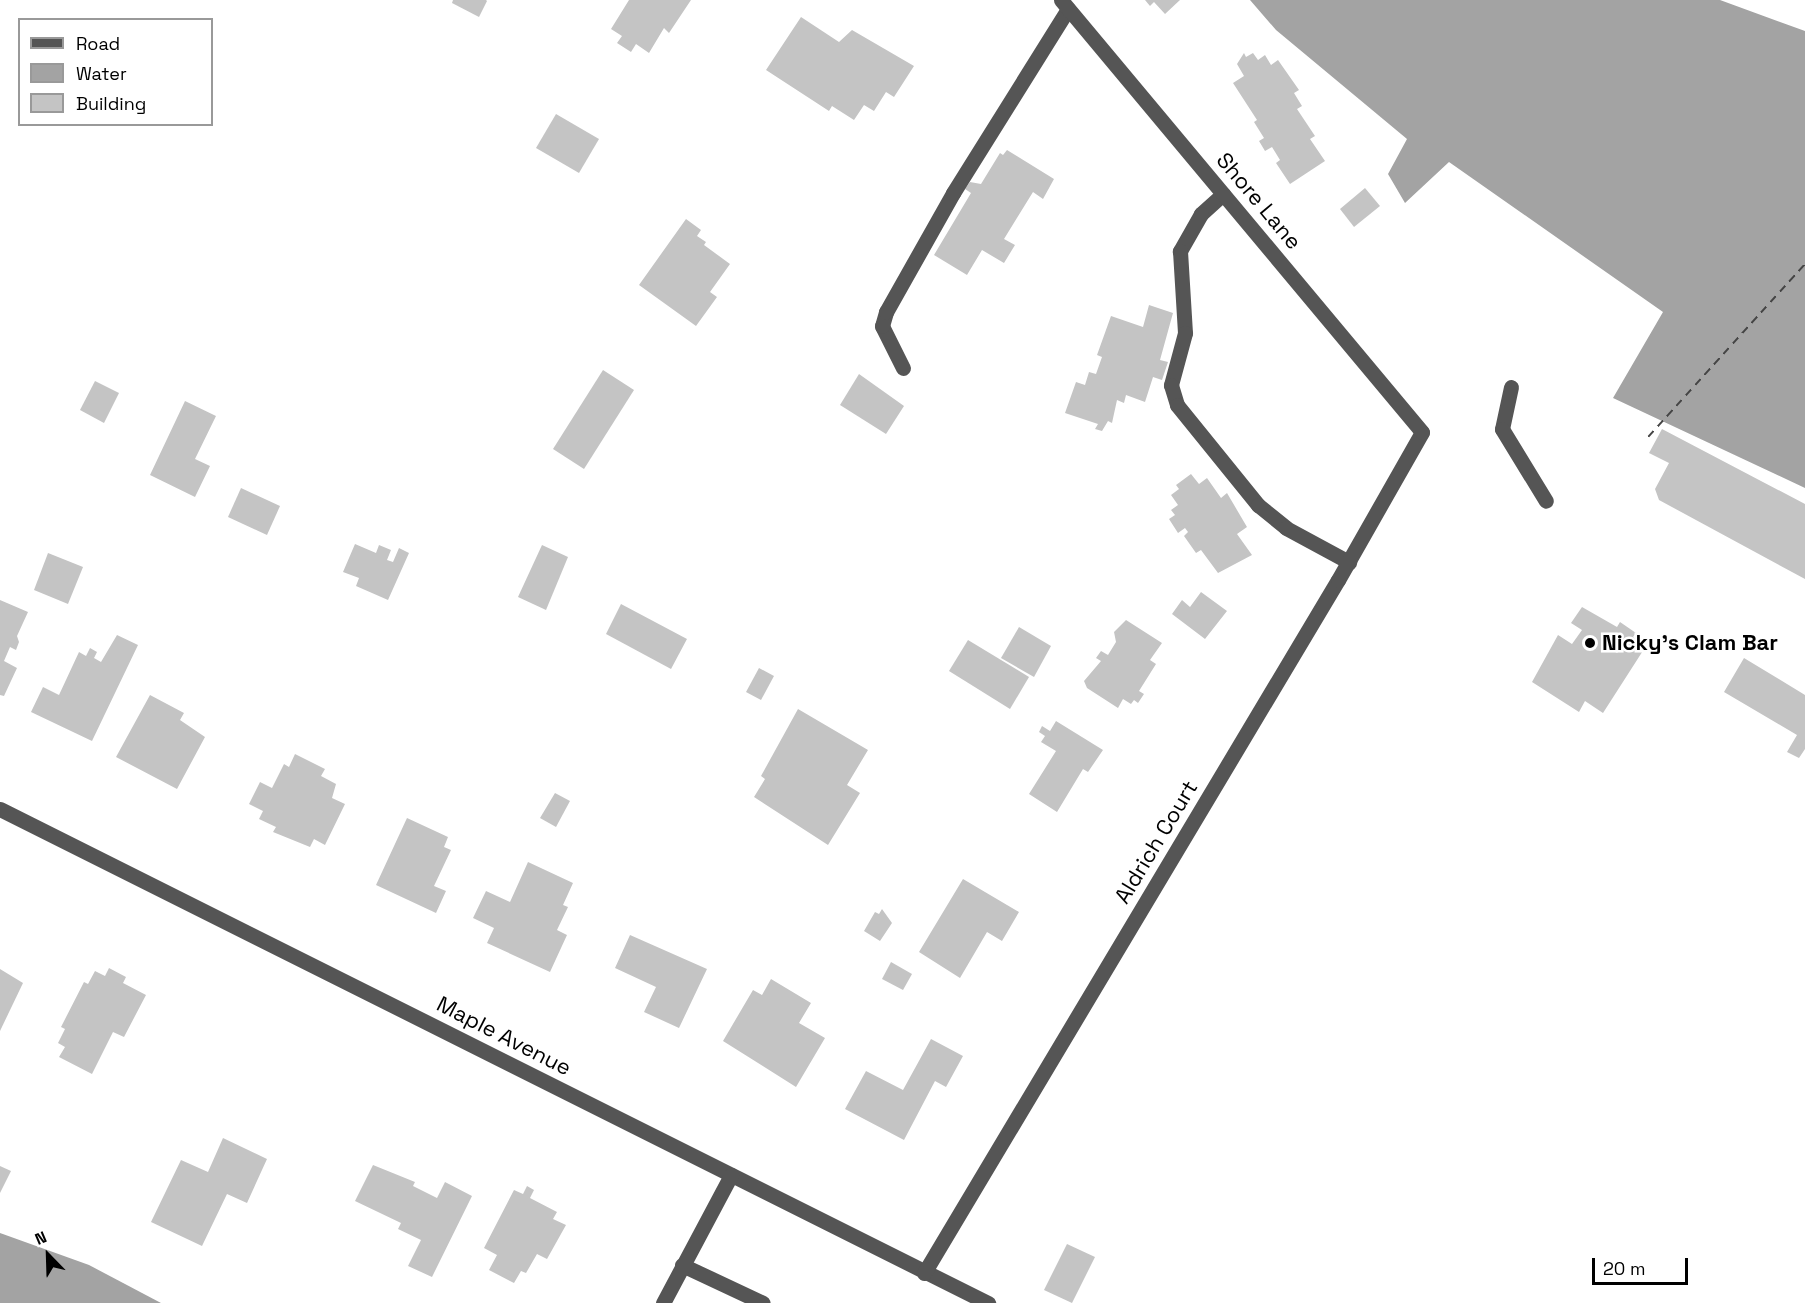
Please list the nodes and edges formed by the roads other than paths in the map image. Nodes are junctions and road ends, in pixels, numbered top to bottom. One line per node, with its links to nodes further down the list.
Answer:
1 (1065, 4): 2 (street, Shore Lane); 3 (street)
2 (1223, 194): 5 (street, Shore Lane); 7 (street)
3 (903, 368)
4 (1511, 387): 6 (street)
5 (1422, 432): 7 (street, Aldrich Court)
6 (1546, 501)
7 (1349, 562): 11 (street, Aldrich Court)
8 (0, 809): 9 (street, Maple Avenue)
9 (731, 1175): 10 (street); 11 (street, Maple Avenue)
10 (682, 1265): 12 (street); 13 (street)
11 (924, 1273): 14 (street, Maple Avenue)
12 (663, 1303)
13 (763, 1303)
14 (988, 1303)

